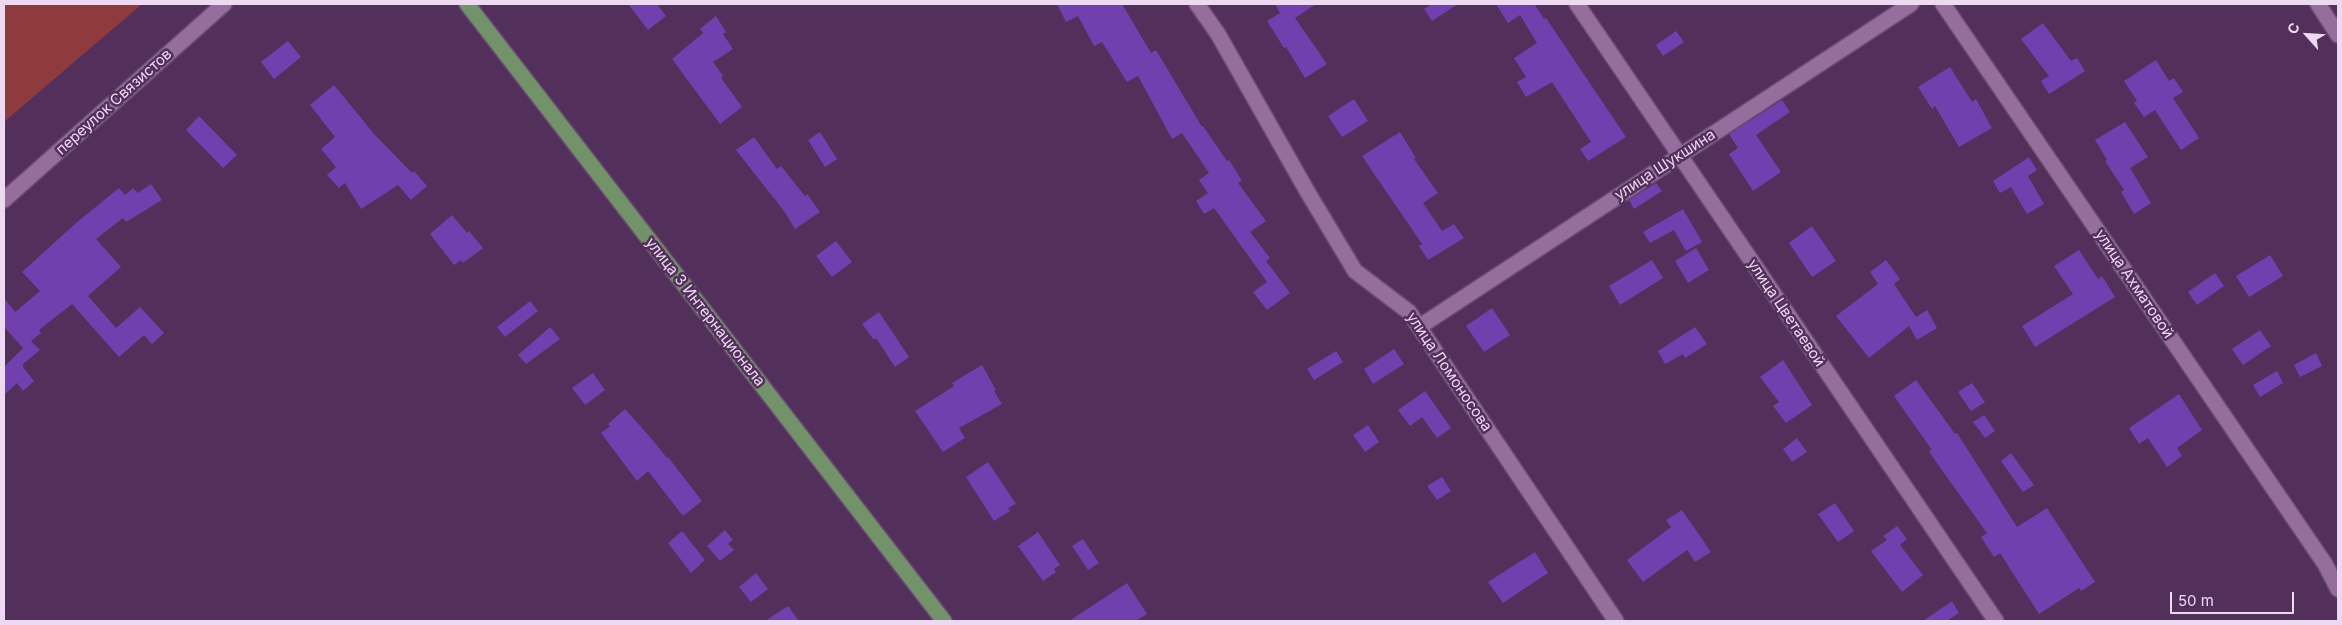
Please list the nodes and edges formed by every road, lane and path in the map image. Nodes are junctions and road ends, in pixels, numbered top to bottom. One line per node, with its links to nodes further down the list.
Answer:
1 (224, 4): 10 (street, переулок Связистов)
2 (467, 4): 13 (main road, улица 3 Интернационала)
3 (1197, 4): 11 (street, улица Ломоносова)
4 (1577, 4): 9 (street, улица Цветаевой)
5 (1911, 4): 9 (street, улица Шукшина)
6 (1943, 4): 12 (street, улица Ахматовой)
7 (2318, 4): 8 (street)
8 (2338, 35)
9 (1680, 156): 11 (street, улица Шукшина); 15 (street, улица Цветаевой)
10 (4, 200)
11 (1420, 327): 14 (street, улица Ломоносова)
12 (2338, 589)
13 (944, 621)
14 (1616, 621)
15 (1996, 621)

